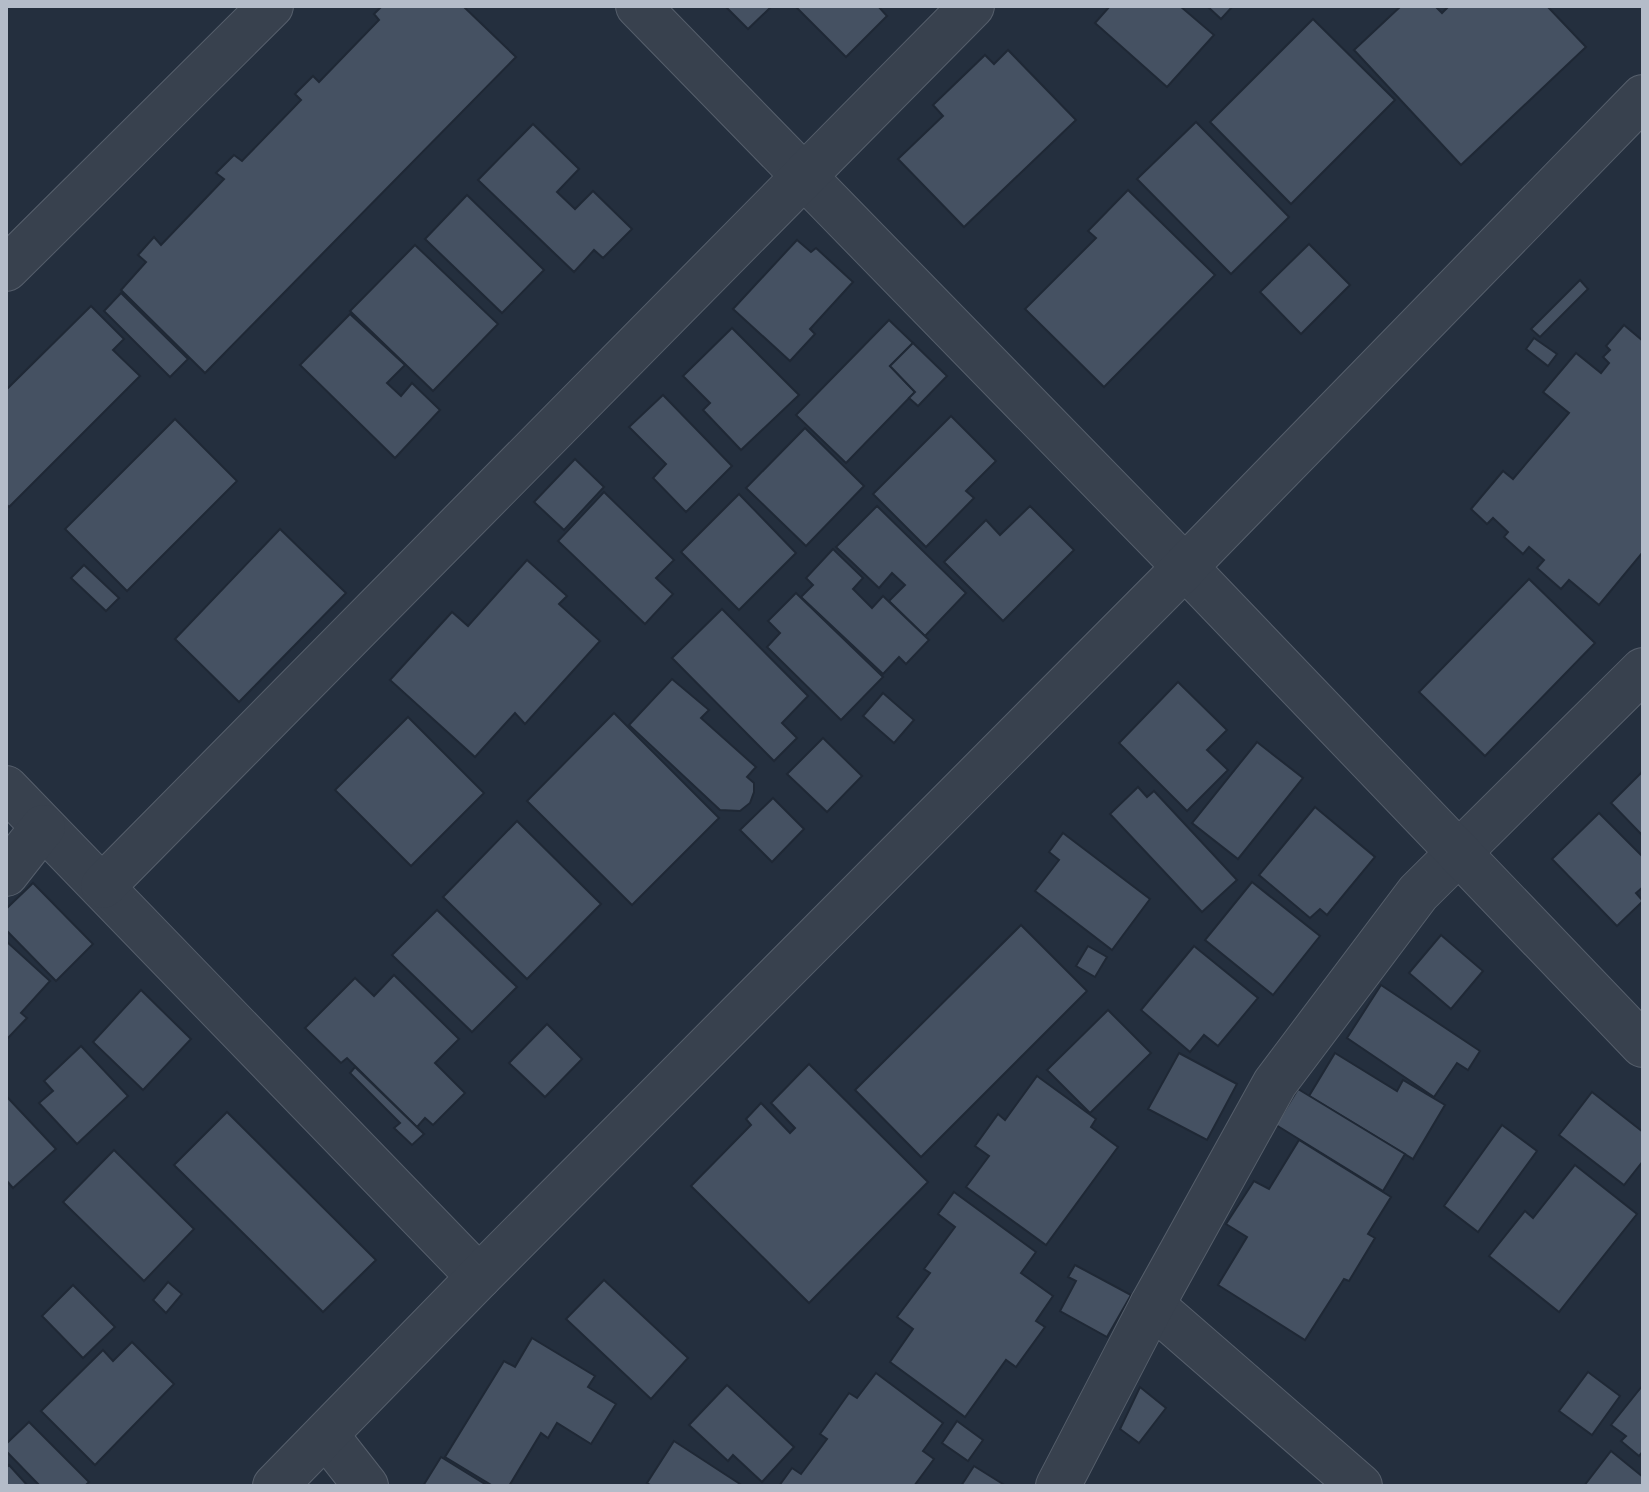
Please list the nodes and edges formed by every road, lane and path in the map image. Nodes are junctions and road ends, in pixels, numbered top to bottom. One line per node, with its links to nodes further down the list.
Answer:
1 (271, 6): 6 (street)
2 (638, 6): 5 (street)
3 (972, 6): 5 (street)
4 (1643, 97): 7 (street)
5 (804, 176): 7 (street); 13 (street)
6 (6, 269)
7 (1185, 567): 11 (street); 15 (street)
8 (1643, 670): 11 (street)
9 (6, 788): 10 (street)
10 (43, 827): 12 (street); 13 (street)
11 (1457, 853): 14 (street); 16 (street)
12 (6, 874)
13 (103, 886): 15 (street)
14 (1643, 1045)
15 (479, 1277): 17 (street)
16 (1152, 1305): 20 (street); 21 (street)
17 (326, 1435): 18 (street); 19 (street)
18 (275, 1486)
19 (366, 1486)
20 (1058, 1486)
21 (1360, 1486)

